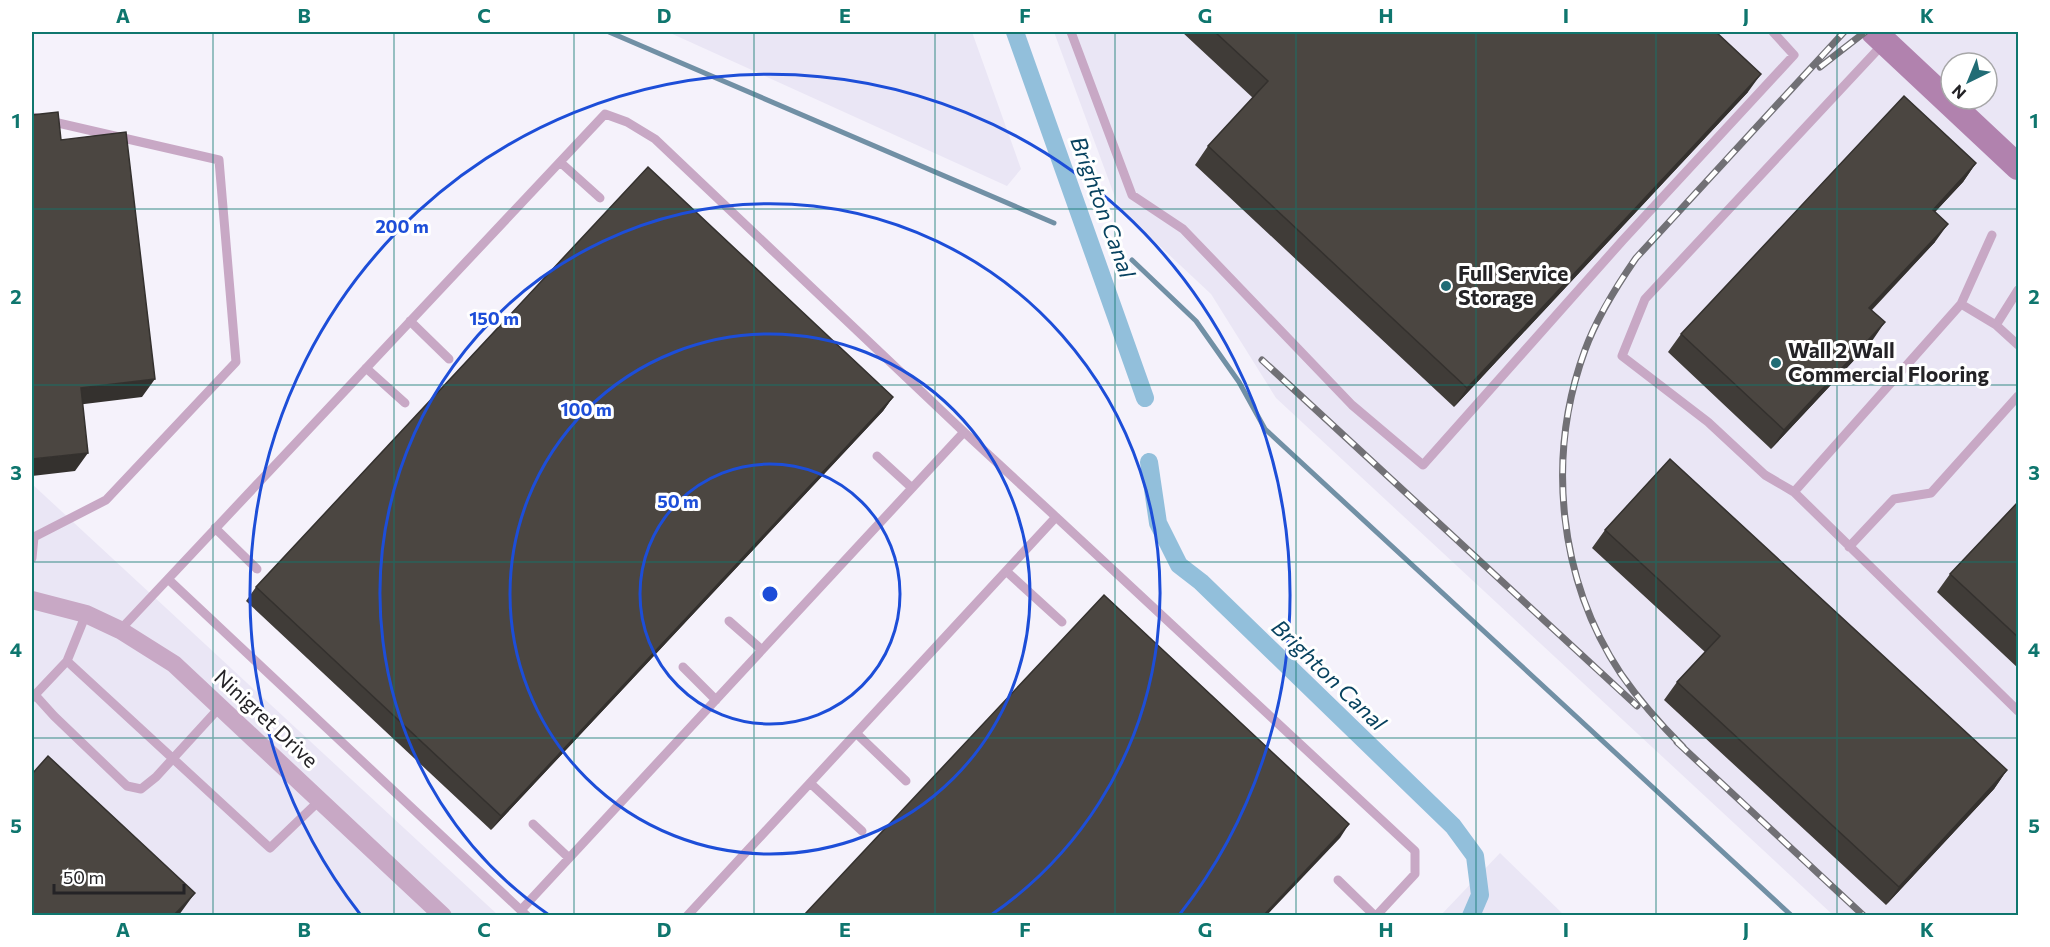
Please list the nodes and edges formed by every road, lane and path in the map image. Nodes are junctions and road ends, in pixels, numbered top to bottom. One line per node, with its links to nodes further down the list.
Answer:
1 (1071, 32): 2 (lane)
2 (1773, 32)
3 (1879, 37): 6 (street); 21 (lane)
4 (32, 117): 24 (lane)
5 (560, 162): 7 (lane); 11 (lane); 18 (lane)
6 (2019, 167)
7 (600, 198)
8 (1992, 235): 10 (lane)
9 (2019, 290): 12 (lane)
10 (1961, 304): 12 (lane); 21 (lane)
11 (410, 321): 14 (lane); 15 (lane)
12 (1996, 325): 13 (lane)
13 (2019, 345)
14 (449, 359)
15 (366, 368): 17 (lane); 23 (lane)
16 (2019, 396): 25 (lane)
17 (405, 403)
18 (964, 432): 20 (lane); 22 (lane)
19 (878, 456): 20 (lane)
20 (912, 488): 35 (lane)
21 (1794, 492): 25 (lane)
22 (1056, 517): 28 (lane); 54 (lane)
23 (215, 528): 27 (lane); 29 (lane)
24 (33, 537): 26 (lane)
25 (1849, 547): 41 (lane)
26 (32, 558)
27 (257, 569)
28 (1006, 571): 33 (lane); 42 (lane)
29 (168, 579): 34 (lane); 51 (lane)
30 (32, 600): 31 (street, Ninigret Drive)
31 (86, 614): 34 (street, Ninigret Drive); 36 (lane)
32 (729, 621): 35 (lane)
33 (1062, 622)
34 (120, 630): 40 (street, Ninigret Drive)
35 (762, 650): 39 (lane)
36 (68, 661): 38 (lane); 43 (lane)
37 (683, 667): 39 (lane)
38 (33, 696): 43 (lane)
39 (716, 700): 49 (lane)
40 (220, 707): 43 (lane); 46 (street, Ninigret Drive)
41 (2019, 711)
42 (856, 733): 44 (lane); 45 (lane)
43 (173, 758): 46 (lane)
44 (906, 781)
45 (810, 783): 48 (lane); 53 (lane)
46 (320, 800): 52 (street, Ninigret Drive)
47 (533, 824): 49 (lane)
48 (862, 831)
49 (569, 858): 51 (lane)
50 (1338, 880): 54 (lane)
51 (524, 913)
52 (443, 915)
53 (687, 915)
54 (1376, 915)

